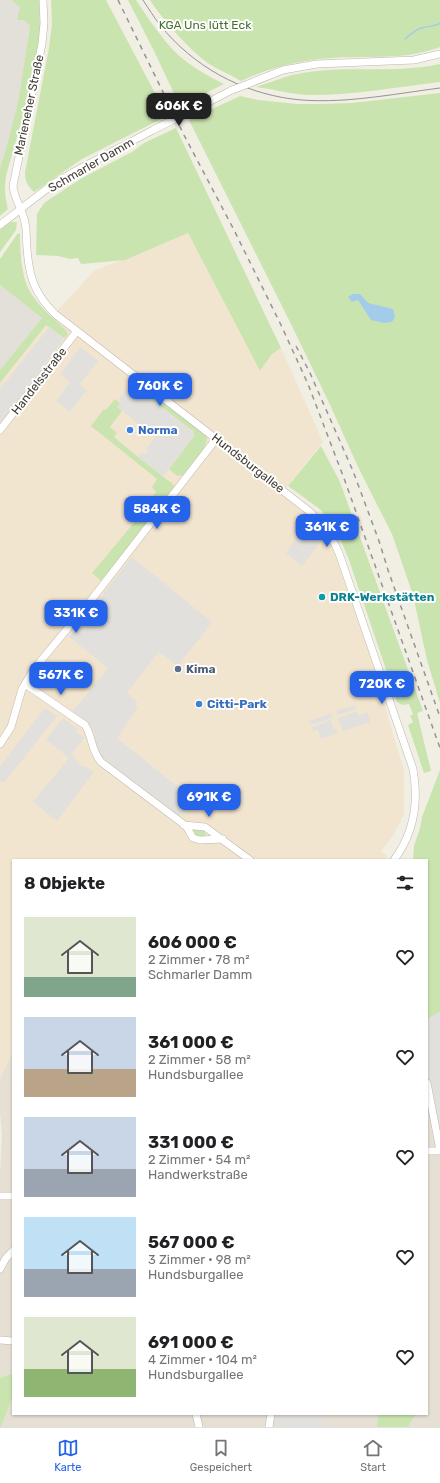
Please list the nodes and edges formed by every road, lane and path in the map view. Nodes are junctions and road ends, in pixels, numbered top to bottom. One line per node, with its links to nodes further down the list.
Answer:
1 (43, 0): 3 (street, Marieneher Straße)
2 (440, 54): 3 (street, Schmarler Damm, bridge)
3 (21, 208): 4 (street, Schmarler Damm); 5 (street, Hundsburgallee)
4 (0, 225)
5 (77, 331): 6 (street, Handelsstraße); 7 (street, Hundsburgallee)
6 (0, 430)
7 (216, 439): 8 (street); 13 (street, Hundsburgallee)
8 (25, 684): 9 (street); 10 (street)
9 (0, 744)
10 (184, 825): 11 (street); 11 (street)
11 (223, 839): 12 (street)
12 (249, 859)
13 (395, 859)
14 (428, 1088): 16 (street)
15 (428, 1151): 16 (street)
16 (440, 1151)
17 (0, 1196): 18 (street)
18 (12, 1196)
19 (12, 1253): 20 (street)
20 (0, 1269)
21 (0, 1340): 22 (street)
22 (12, 1342)
23 (196, 1415): 25 (street)
24 (271, 1415): 26 (street)
25 (199, 1427)
26 (269, 1427)

